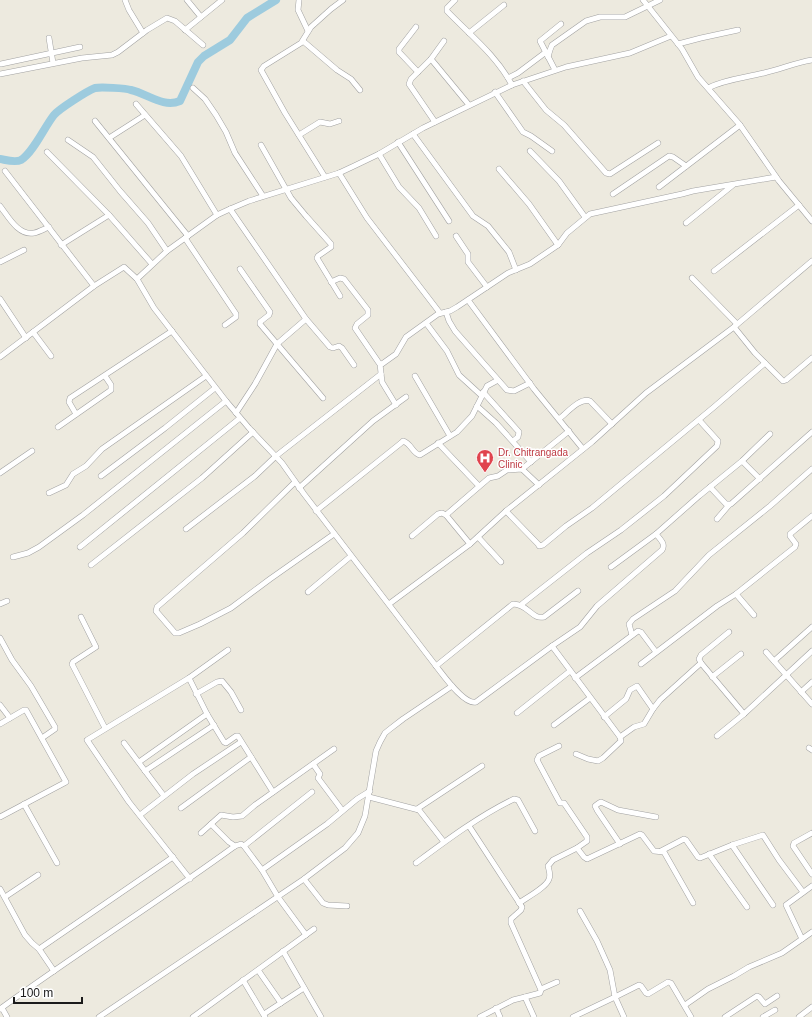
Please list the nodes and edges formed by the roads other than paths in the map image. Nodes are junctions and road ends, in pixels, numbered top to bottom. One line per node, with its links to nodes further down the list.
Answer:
1 (125, 0): 17 (street)
2 (186, 0): 11 (street)
3 (222, 0): 11 (street)
4 (299, 0): 16 (street)
5 (343, 0): 16 (street)
6 (456, 0): 18 (street)
7 (643, 0): 10 (street)
8 (660, 0): 10 (street)
9 (504, 5): 18 (street)
10 (648, 6): 19 (street); 27 (street)
11 (201, 17): 14 (street)
12 (561, 24): 27 (street)
13 (416, 27): 33 (street)
14 (185, 30): 17 (street); 24 (street)
15 (738, 30): 23 (street)
16 (308, 31): 21 (street)
17 (143, 33): 30 (street)
18 (469, 33): 35 (street)
19 (671, 36): 23 (street); 32 (street)
20 (49, 38): 26 (street)
21 (303, 41): 40 (street); 50 (street)
22 (444, 41): 28 (street)
23 (678, 44): 39 (street)
24 (203, 45)
25 (80, 47): 26 (street)
26 (52, 53): 30 (street); 31 (street)
27 (547, 55): 32 (street); 35 (street)
28 (430, 59): 33 (street); 43 (street)
29 (812, 60): 39 (street)
30 (53, 63): 34 (street)
31 (1, 64)
32 (555, 70): 36 (street)
33 (418, 72): 47 (street)
34 (0, 74)
35 (508, 78): 37 (street)
36 (523, 81): 37 (street); 54 (street)
37 (512, 85): 41 (street)
38 (193, 88): 70 (street)
39 (708, 88): 48 (street)
40 (360, 90)
41 (495, 92): 43 (street); 57 (street)
42 (136, 104): 44 (street)
43 (469, 105): 47 (street)
44 (145, 115): 51 (street); 75 (street)
45 (95, 121): 51 (street)
46 (339, 121): 50 (street)
47 (435, 122): 49 (street)
48 (740, 125): 60 (street); 65 (street)
49 (413, 134): 53 (street); 92 (street)
50 (299, 135): 64 (street)
51 (109, 138): 83 (street)
52 (68, 140): 87 (street)
53 (398, 142): 59 (street); 77 (street)
54 (658, 143)
55 (261, 145): 68 (street)
56 (530, 151): 76 (street)
57 (552, 151)
58 (47, 152): 74 (street)
59 (379, 154): 63 (street); 81 (street)
60 (686, 166): 67 (street); 69 (street)
61 (499, 169): 85 (street)
62 (5, 171): 80 (street)
63 (339, 173): 64 (street); 103 (street)
64 (325, 177): 68 (street)
65 (776, 177): 66 (street); 71 (street)
66 (734, 184): 76 (street); 79 (street)
67 (659, 187)
68 (285, 189): 70 (street); 96 (street)
69 (613, 194)
70 (263, 196): 73 (street)
71 (799, 205): 78 (street); 93 (street)
72 (0, 206): 80 (street)
73 (230, 209): 75 (street); 104 (street)
74 (109, 215): 84 (street); 90 (street)
75 (216, 215): 83 (street)
76 (585, 217): 85 (street)
77 (449, 221)
78 (812, 221)
79 (686, 223)
80 (49, 227): 84 (street)
81 (436, 236)
82 (456, 236): 98 (street)
83 (186, 237): 87 (street); 106 (street)
84 (61, 245): 97 (street)
85 (558, 245): 92 (street)
86 (24, 250): 89 (street)
87 (168, 251): 90 (street)
88 (812, 261): 107 (street)
89 (0, 262)
90 (152, 264): 95 (street)
91 (240, 269): 111 (street)
92 (516, 270): 98 (street)
93 (714, 270)
94 (692, 278): 107 (street)
95 (137, 279): 97 (street); 108 (street)
96 (331, 282): 99 (street); 116 (street)
97 (94, 286): 109 (street)
98 (487, 287): 101 (street)
99 (340, 296)
100 (0, 299): 110 (street)
101 (468, 300): 102 (street); 123 (street)
102 (446, 312): 103 (street); 122 (street)
103 (440, 313): 105 (street)
104 (306, 319): 111 (street); 117 (street)
105 (426, 323): 116 (street); 125 (street)
106 (225, 325)
107 (736, 326): 115 (street); 136 (street)
108 (172, 331): 119 (street); 120 (street)
109 (33, 332): 110 (street); 112 (street)
110 (26, 338): 113 (street)
111 (277, 344): 127 (street); 131 (street)
112 (51, 356)
113 (0, 357)
114 (812, 358): 115 (street)
115 (765, 363): 135 (street)
116 (380, 364): 118 (street)
117 (354, 365)
118 (381, 374): 129 (street); 147 (street)
119 (105, 376): 132 (street); 132 (street)
120 (206, 376): 124 (street); 160 (street)
121 (415, 376): 142 (street)
122 (498, 380): 123 (street); 125 (street)
123 (530, 383): 134 (street)
124 (215, 388): 128 (street); 153 (street)
125 (483, 394): 130 (street); 143 (street)
126 (406, 397): 129 (street)
127 (323, 398)
128 (226, 401): 131 (street); 175 (street)
129 (396, 405): 159 (street)
130 (477, 406): 142 (street); 143 (street)
131 (236, 413): 133 (street)
132 (76, 414): 137 (street)
133 (240, 418): 139 (street); 173 (street)
134 (559, 419): 136 (street); 138 (street)
135 (699, 420): 163 (street); 185 (street)
136 (612, 424): 145 (street)
137 (58, 427)
138 (568, 431): 145 (street); 149 (street)
139 (253, 432): 147 (street); 177 (street)
140 (812, 432): 154 (street)
141 (770, 434): 148 (street)
142 (450, 436): 144 (street)
143 (513, 441): 149 (street)
144 (438, 443): 157 (street); 162 (street)
145 (583, 449): 156 (street)
146 (32, 451): 152 (street)
147 (276, 456): 155 (street); 167 (street)
148 (742, 461): 154 (street); 158 (street)
149 (531, 462): 151 (street)
150 (812, 469): 190 (street)
151 (522, 470): 156 (street); 157 (street)
152 (0, 473)
153 (101, 476)
154 (760, 479): 161 (street)
155 (295, 482): 159 (street); 168 (street)
156 (539, 485): 163 (street)
157 (478, 486): 164 (street)
158 (710, 487): 161 (street); 169 (street)
159 (299, 488): 162 (street)
160 (49, 493)
161 (729, 504): 166 (street)
162 (316, 511): 168 (street)
163 (506, 511): 171 (street)
164 (446, 515): 170 (street); 172 (street)
165 (812, 516): 181 (street)
166 (717, 519)
167 (186, 529)
168 (334, 534): 174 (street)
169 (656, 534): 178 (street); 192 (street)
170 (412, 536)
171 (478, 537): 172 (street); 176 (street)
172 (470, 544): 184 (street)
173 (80, 548)
174 (351, 556): 180 (street); 184 (street)
175 (13, 557)
176 (501, 562)
177 (91, 565)
178 (611, 567)
179 (578, 591): 185 (street)
180 (308, 592)
181 (736, 594): 186 (street); 195 (street)
182 (7, 600): 183 (street)
183 (0, 604)
184 (389, 604): 201 (street)
185 (522, 604): 201 (street)
186 (754, 615)
187 (81, 617): 224 (street)
188 (812, 627): 198 (street)
189 (729, 632): 200 (street)
190 (632, 635): 195 (street); 206 (street)
191 (0, 638): 227 (street)
192 (552, 646): 202 (street); 208 (street)
193 (228, 650): 205 (street)
194 (812, 651): 203 (street)
195 (656, 652): 199 (street)
196 (766, 652): 198 (street)
197 (741, 654): 204 (street)
198 (774, 661): 203 (street)
199 (641, 664)
200 (701, 664): 204 (street); 214 (street)
201 (436, 666): 208 (street)
202 (570, 670): 206 (street); 216 (street)
203 (786, 675): 209 (street); 218 (street)
204 (712, 677): 218 (street)
205 (189, 678): 210 (street); 224 (street)
206 (575, 678): 211 (street)
207 (812, 682): 209 (street)
208 (452, 686): 240 (street)
209 (801, 692): 212 (street)
210 (196, 694): 215 (street); 217 (street)
211 (590, 698): 219 (street); 223 (street)
212 (812, 704)
213 (0, 705): 220 (street)
214 (652, 709): 219 (street); 226 (street)
215 (241, 710)
216 (517, 713)
217 (207, 714): 222 (street); 234 (street)
218 (744, 714): 225 (street)
219 (604, 716): 226 (street)
220 (10, 718): 221 (street); 227 (street)
221 (0, 724)
222 (214, 725): 228 (street); 237 (street)
223 (554, 725)
224 (105, 728): 246 (street)
225 (717, 736)
226 (620, 737): 232 (street)
227 (42, 738): 242 (street)
228 (241, 742): 233 (street); 241 (street)
229 (124, 743): 234 (street)
230 (559, 746): 259 (street)
231 (334, 749): 235 (street)
232 (576, 754)
233 (251, 757): 238 (street); 243 (street)
234 (139, 762): 237 (street)
235 (313, 764): 238 (street); 245 (street)
236 (482, 766): 244 (street)
237 (145, 771): 241 (street)
238 (274, 792): 249 (street)
239 (312, 792): 258 (street)
240 (370, 794): 244 (street); 245 (street); 269 (street)
241 (164, 796): 246 (street)
242 (24, 804): 247 (street); 263 (street)
243 (181, 808)
244 (417, 808): 254 (street)
245 (342, 810): 265 (street)
246 (140, 815): 262 (street)
247 (0, 816)
248 (656, 817): 255 (street)
249 (211, 824): 253 (street); 257 (street)
250 (469, 826): 251 (street); 254 (street); 275 (street)
251 (536, 831)
252 (812, 832): 266 (street)
253 (201, 833)
254 (444, 842): 264 (street)
255 (620, 844): 259 (street); 260 (street)
256 (732, 844): 261 (street); 272 (street); 278 (street)
257 (235, 846): 258 (street); 268 (street)
258 (244, 846): 265 (street)
259 (577, 848): 275 (street)
260 (661, 851): 261 (street); 276 (street)
261 (709, 854): 279 (street)
262 (173, 857): 268 (street); 285 (street)
263 (57, 863)
264 (416, 863)
265 (262, 870): 274 (street)
266 (812, 874)
267 (38, 875): 273 (street)
268 (190, 879): 288 (street)
269 (304, 879): 274 (street); 277 (street)
270 (812, 886): 272 (street)
271 (0, 889): 273 (street)
272 (803, 892): 284 (street)
273 (5, 897): 285 (street)
274 (278, 897): 283 (street); 304 (street)
275 (519, 903): 292 (street)
276 (693, 903)
277 (346, 906)
278 (772, 906)
279 (747, 907)
280 (580, 911): 295 (street)
281 (314, 929): 283 (street)
282 (812, 932): 284 (street)
283 (306, 935): 286 (street)
284 (802, 939): 297 (street)
285 (39, 949): 288 (street)
286 (283, 951): 287 (street); 291 (street)
287 (258, 970): 289 (street); 296 (street)
288 (54, 971): 300 (street)
289 (243, 980): 302 (street); 305 (street)
290 (557, 982): 292 (street)
291 (304, 988): 296 (street); 306 (street)
292 (541, 989): 294 (street)
293 (777, 996): 313 (street)
294 (525, 997): 299 (street); 309 (street)
295 (615, 997): 297 (street); 310 (street); 311 (street)
296 (281, 1003): 302 (street)
297 (684, 1005): 312 (street)
298 (812, 1007): 315 (street)
299 (496, 1008): 307 (street); 308 (street)
300 (1, 1009): 303 (street)
301 (775, 1010): 314 (street)
302 (265, 1016)
303 (7, 1017)
304 (99, 1017)
305 (193, 1017)
306 (321, 1017)
307 (480, 1017)
308 (500, 1017)
309 (534, 1017)
310 (573, 1017)
311 (624, 1017)
312 (691, 1017)
313 (725, 1017)
314 (763, 1017)
315 (799, 1017)

